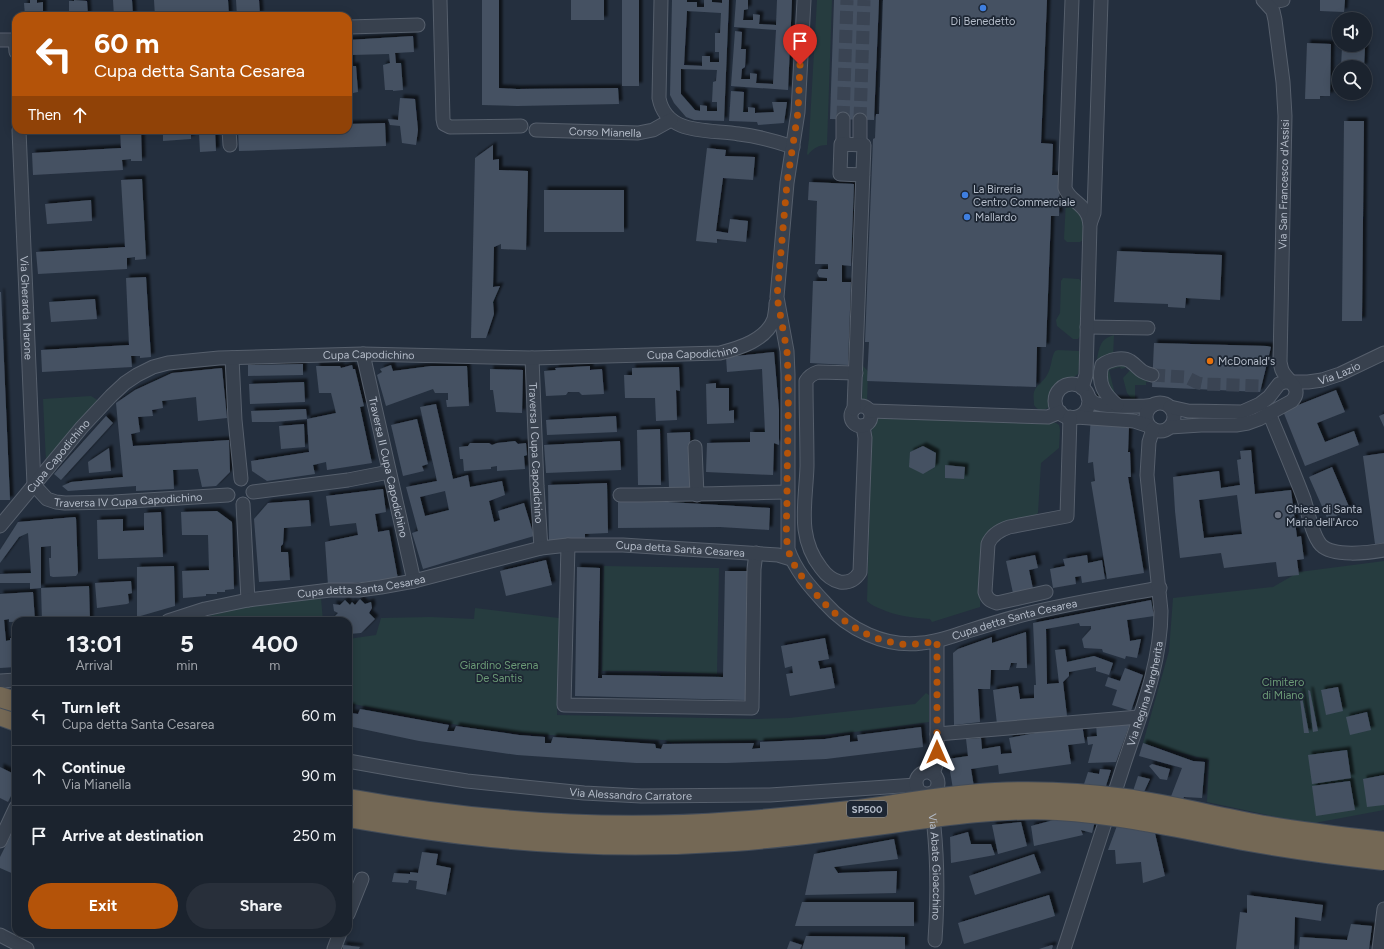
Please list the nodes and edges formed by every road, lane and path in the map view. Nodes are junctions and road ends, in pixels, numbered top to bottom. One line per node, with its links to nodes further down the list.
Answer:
1 (440, 0): 15 (street)
2 (661, 0): 13 (street)
3 (804, 0): 22 (street)
4 (1072, 0): 24 (street)
5 (1101, 0): 24 (street)
6 (1283, 0): 7 (street, Via San Francesco d'Assisi)
7 (1265, 1): 32 (street, Via San Francesco d'Assisi)
8 (418, 25): 9 (street)
9 (352, 27)
10 (0, 40): 11 (street)
11 (12, 40)
12 (843, 119): 19 (street)
13 (671, 120): 16 (street, Corso Mianella); 22 (street)
14 (860, 120): 20 (street)
15 (521, 126)
16 (536, 130)
17 (19, 134): 51 (street, Via Gherarda Marone)
18 (229, 134): 21 (street)
19 (843, 144): 20 (street); 23 (street)
20 (860, 144): 23 (street)
21 (230, 145)
22 (793, 147): 25 (street)
23 (863, 175): 33 (street)
24 (1090, 224): 26 (street)
25 (777, 297): 31 (street, Cupa Capodichino); 53 (street)
26 (1087, 327): 27 (street); 37 (street)
27 (1148, 328)
28 (1384, 353): 35 (street, Via Lazio)
29 (362, 354): 30 (street, Cupa Capodichino); 31 (street, Cupa Capodichino); 49 (street, Traversa II Cupa Capodichino)
30 (232, 358): 50 (street); 51 (street, Cupa Capodichino)
31 (532, 358): 60 (street, Traversa I Cupa Capodichino)
32 (1280, 362): 35 (street, Via San Francesco d'Assisi); 36 (street)
33 (856, 373): 41 (street); 45 (street)
34 (1152, 375): 39 (street)
35 (1291, 382): 36 (street); 43 (street)
36 (1265, 390): 40 (street)
37 (1085, 392): 39 (street); 44 (street); 44 (street)
38 (1153, 405): 39 (street); 40 (street); 47 (street)
39 (1117, 406)
40 (1170, 407): 46 (street)
41 (854, 409): 42 (street); 45 (street)
42 (870, 411): 44 (street); 45 (street)
43 (1270, 413): 46 (street); 61 (street)
44 (1068, 416): 47 (street); 66 (street)
45 (863, 426)
46 (1170, 427): 47 (street)
47 (1151, 428): 65 (street, Via Regina Margherita)
48 (696, 447): 54 (street)
49 (389, 472): 52 (street); 64 (street, Traversa II Cupa Capodichino)
50 (241, 479): 52 (street); 55 (street)
51 (34, 485): 55 (street, Traversa IV Cupa Capodichino); 58 (street, Cupa Capodichino)
52 (253, 492): 57 (street)
53 (787, 492): 54 (street); 63 (street)
54 (697, 494): 56 (street)
55 (228, 495): 57 (street)
56 (620, 495)
57 (243, 504): 67 (street)
58 (0, 526)
59 (568, 545): 60 (street, Cupa detta Santa Cesarea); 62 (street, Cupa detta Santa Cesarea); 62 (street)
60 (541, 548): 64 (street, Cupa detta Santa Cesarea)
61 (1384, 550)
62 (756, 553): 63 (street, Cupa detta Santa Cesarea)
63 (791, 560): 69 (street, Cupa detta Santa Cesarea)
64 (414, 581): 67 (street, Cupa detta Santa Cesarea)
65 (1160, 588): 69 (street, Cupa detta Santa Cesarea); 77 (street, Via Regina Margherita)
66 (1046, 592)
67 (248, 600): 68 (street, Cupa detta Santa Cesarea)
68 (180, 617)
69 (937, 641): 79 (street, Via Abate Gioacchino)
70 (12, 680): 71 (street)
71 (0, 681)
72 (0, 697): 74 (highway, bridge)
73 (12, 698): 75 (street)
74 (12, 701)
75 (0, 702)
76 (0, 715): 78 (highway)
77 (1140, 717): 79 (street); 98 (street, Via Regina Margherita)
78 (12, 720)
79 (937, 734): 81 (street, Via Abate Gioacchino)
80 (352, 761): 82 (street, Via Alessandro Carratore)
81 (933, 774): 82 (street); 83 (street, Via Abate Gioacchino)
82 (916, 785): 83 (street)
83 (930, 794): 95 (street, Via Abate Gioacchino)
84 (352, 800): 88 (highway, SP500, bridge)
85 (12, 816): 87 (street)
86 (352, 818): 89 (highway, SP500, bridge)
87 (0, 841)
88 (1384, 842)
89 (1384, 860)
90 (362, 879): 91 (street)
91 (352, 904)
92 (1384, 909): 99 (street)
93 (0, 935): 96 (street)
94 (338, 937): 97 (street)
95 (935, 940)
96 (27, 949)
97 (334, 949)
98 (1064, 949)
99 (1379, 949)

